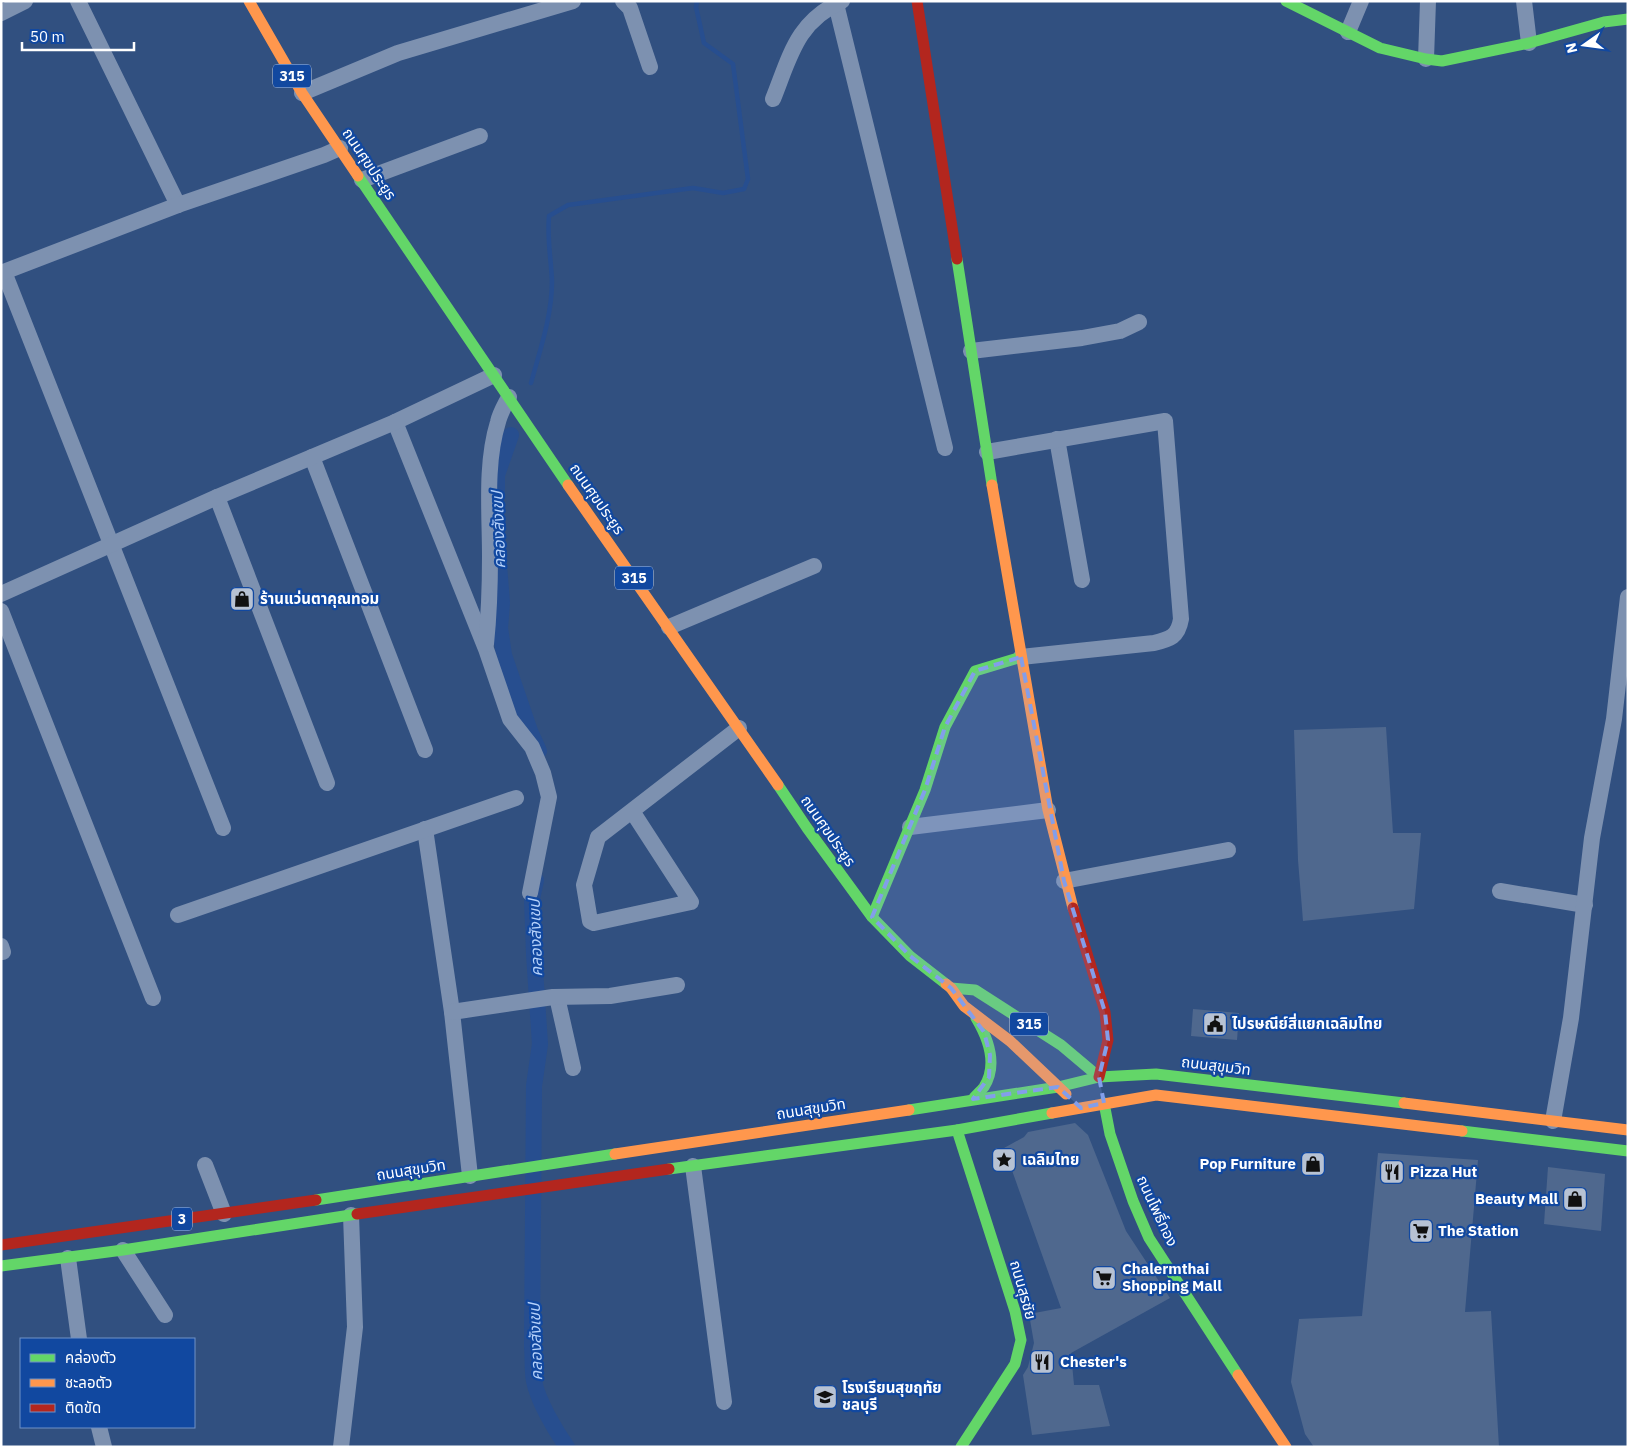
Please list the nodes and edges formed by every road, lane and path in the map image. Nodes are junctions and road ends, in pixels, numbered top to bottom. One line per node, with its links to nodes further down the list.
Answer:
1 (25, 1): 12 (street)
2 (78, 1): 23 (street)
3 (249, 1): 18 (main road, ถนนศุขประยูร / 315)
4 (573, 1): 18 (street)
5 (624, 1): 17 (street)
6 (917, 1): 26 (main road)
7 (1286, 1): 14 (main road)
8 (1360, 1): 14 (street)
9 (1428, 1): 16 (street)
10 (1524, 1): 15 (street)
11 (839, 2): 19 (street); 31 (street)
12 (1, 13)
13 (1628, 19): 15 (main road)
14 (1348, 32): 16 (main road)
15 (1529, 43): 16 (main road)
16 (1426, 60)
17 (650, 67)
18 (302, 93): 21 (main road, ถนนศุขประยูร / 315)
19 (773, 100)
20 (480, 136): 22 (street)
21 (340, 148): 22 (main road, ถนนศุขประยูร / 315); 23 (street)
22 (362, 180): 27 (main road, ถนนศุขประยูร / 315)
23 (178, 205): 24 (street)
24 (3, 272): 35 (street)
25 (1139, 322): 26 (street)
26 (971, 351): 32 (main road)
27 (494, 375): 28 (main road, ถนนศุขประยูร / 315); 29 (street)
28 (509, 397): 41 (main road, ถนนศุขประยูร / 315); 42 (street)
29 (395, 422): 33 (street); 42 (street)
30 (1057, 439): 32 (street); 37 (street); 43 (street)
31 (945, 448)
32 (987, 452): 43 (main road)
33 (312, 458): 34 (street); 45 (street)
34 (216, 497): 35 (street); 46 (street)
35 (111, 544): 38 (street); 51 (street)
36 (814, 566): 41 (street)
37 (1082, 580)
38 (1, 594)
39 (1628, 597): 57 (street)
40 (1, 611): 63 (street)
41 (669, 627): 44 (main road, ถนนศุขประยูร / 315)
42 (486, 649): 56 (street)
43 (1021, 657): 48 (main road); 50 (main road)
44 (740, 728): 49 (street); 59 (main road, ถนนศุขประยูร / 315)
45 (426, 750)
46 (327, 782)
47 (516, 798): 52 (street)
48 (1048, 810): 50 (street); 54 (main road)
49 (632, 811): 49 (street)
50 (910, 827): 59 (main road)
51 (223, 828)
52 (425, 829): 58 (street); 64 (street)
53 (1228, 850): 54 (street)
54 (1064, 880): 68 (main road)
55 (1500, 891): 57 (street)
56 (530, 893)
57 (1585, 905): 71 (street)
58 (178, 915)
59 (872, 916): 61 (main road, ถนนศุขประยูร / 315)
60 (677, 985): 62 (street)
61 (951, 988): 65 (main road, ถนนศุขประยูร / 315); 68 (main road, 315)
62 (555, 997): 64 (street); 66 (street)
63 (153, 998)
64 (452, 1012): 77 (street)
65 (974, 1015): 67 (main road, ถนนศุขประยูร / 315); 69 (main road)
66 (574, 1068)
67 (1058, 1087): 68 (main road, ถนนสุขุมวิท); 69 (main road, ถนนสุขุมวิท); 70 (main road, ถนนศุขประยูร)
68 (1101, 1090): 70 (main road, ถนนสุขุมวิท); 71 (main road, ถนนสุขุมวิท); 74 (main road, ถนนสุขุมวิท); 92 (main road, ถนนโพธิ์ทอง)
69 (973, 1099): 77 (main road, ถนนสุขุมวิท)
70 (1081, 1108): 72 (main road, ถนนสุขุมวิท)
71 (1553, 1121): 73 (main road, ถนนสุขุมวิท)
72 (957, 1130): 76 (main road, ถนนสุขุมวิท); 91 (main road, ถนนสุรชัย)
73 (1628, 1130)
74 (1628, 1150)
75 (205, 1165): 79 (street)
76 (693, 1166): 80 (main road, ถนนสุขุมวิท); 87 (street)
77 (470, 1176): 78 (main road, ถนนสุขุมวิท / 3)
78 (349, 1194): 79 (main road, ถนนสุขุมวิท / 3); 80 (main road)
79 (224, 1214): 81 (main road, ถนนสุขุมวิท / 3)
80 (357, 1214): 82 (main road, ถนนสุขุมวิท / 3); 90 (street)
81 (1, 1245)
82 (123, 1250): 83 (main road, ถนนสุขุมวิท / 3); 85 (street)
83 (68, 1258): 84 (main road, ถนนสุขุมวิท / 3); 86 (street)
84 (1, 1266)
85 (166, 1315)
86 (79, 1338)
87 (724, 1402)
88 (100, 1428): 89 (street)
89 (104, 1447)
90 (341, 1447)
91 (961, 1447)
92 (1286, 1447)

